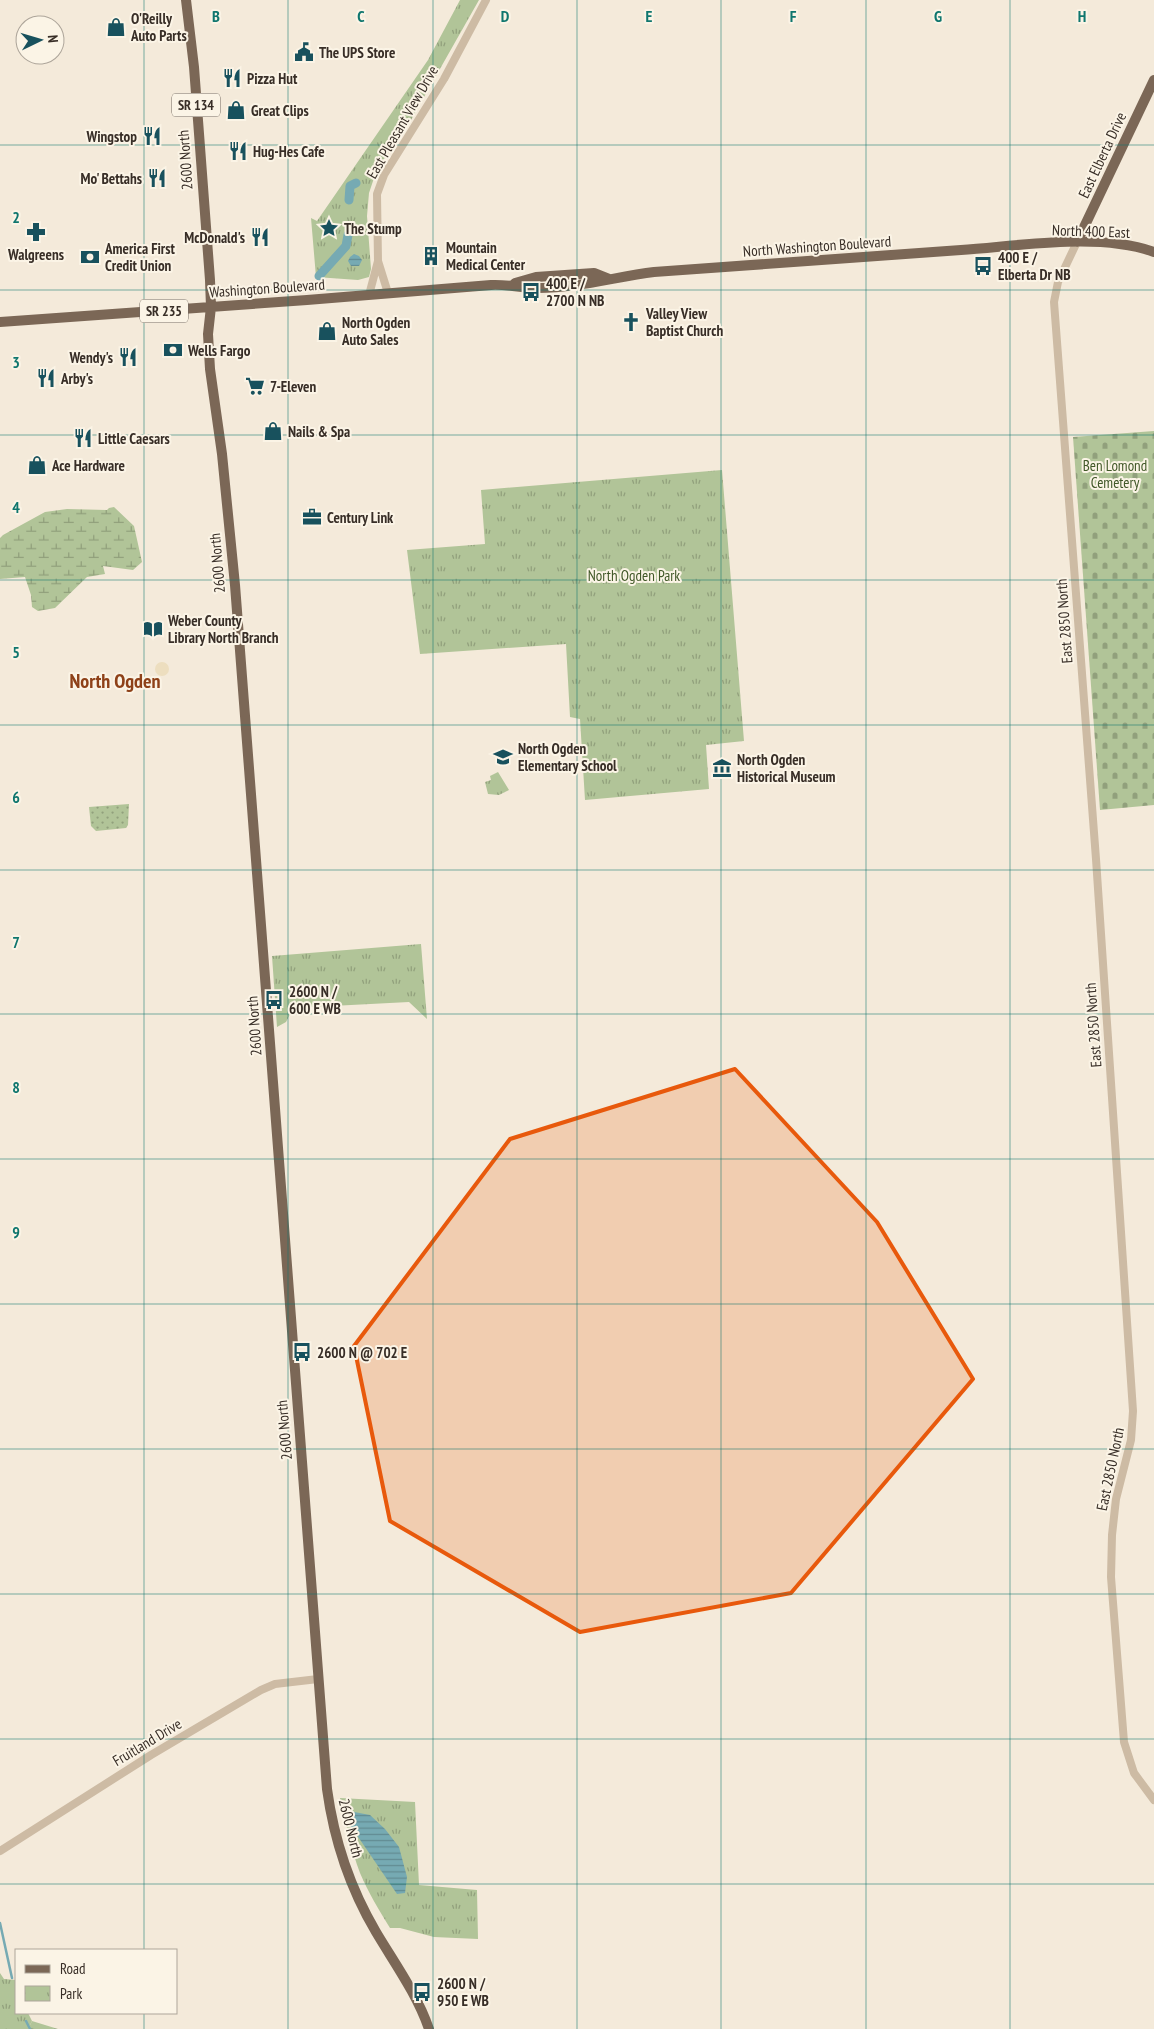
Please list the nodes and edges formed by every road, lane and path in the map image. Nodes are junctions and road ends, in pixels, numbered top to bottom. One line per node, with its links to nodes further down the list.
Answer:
1 (186, 0): 11 (main road, 2600 North / SR 134)
2 (486, 0): 7 (street, East Pleasant View Drive)
3 (1154, 80): 4 (main road, East Elberta Drive)
4 (1077, 242): 5 (main road, North 400 East); 6 (main road, North 400 East); 14 (street, East 2850 North)
5 (1027, 245): 8 (main road, North Washington Boulevard)
6 (1154, 252)
7 (378, 261): 9 (street); 10 (street, East Pleasant View Drive)
8 (447, 288): 9 (main road, Washington Boulevard)
9 (388, 293): 10 (main road, Washington Boulevard)
10 (369, 295): 11 (main road, Washington Boulevard)
11 (211, 307): 12 (main road, Washington Boulevard / SR 235); 13 (main road, 2600 North)
12 (0, 322)
13 (318, 1679): 15 (street, Fruitland Drive); 16 (main road, 2600 North)
14 (1154, 1800)
15 (0, 1851)
16 (429, 2029)

